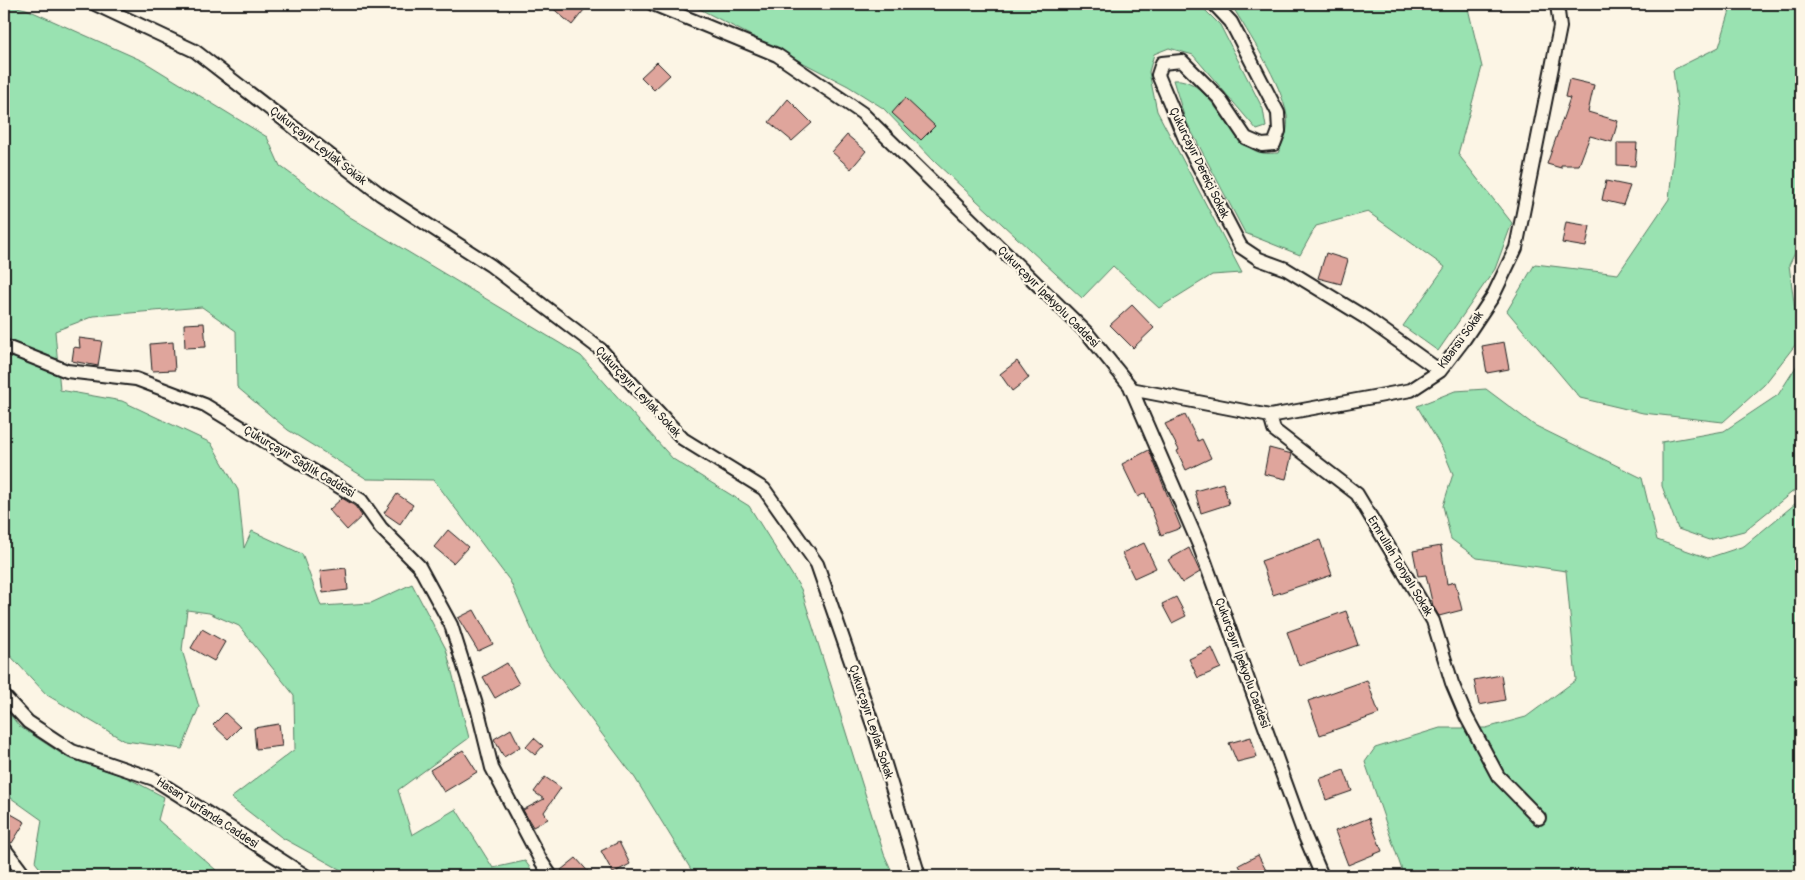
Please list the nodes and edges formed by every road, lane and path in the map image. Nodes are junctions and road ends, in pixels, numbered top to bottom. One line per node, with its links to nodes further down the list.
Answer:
1 (95, 4): 15 (street, Çukurçayır Leylak Sokak)
2 (653, 4): 7 (street, Çukurçayır İpekyolu Caddesi)
3 (1214, 4): 6 (street, Çukurçayır Dereiçi Sokak)
4 (1557, 4): 6 (street, Kibarsu Sokak)
5 (4, 346): 14 (street, Çukurçayır Sağlık Caddesi)
6 (1440, 371): 8 (street, Kibarsu Sokak)
7 (1131, 389): 8 (street, Kibarsu Sokak); 16 (street, Çukurçayır İpekyolu Caddesi)
8 (1270, 416): 10 (street, Emrullah Tonyalı Sokak)
9 (4, 696): 13 (street, Hasan Turfanda Caddesi)
10 (1539, 818)
11 (4, 848): 12 (street)
12 (25, 876)
13 (306, 876)
14 (551, 876)
15 (919, 876)
16 (1322, 876)

